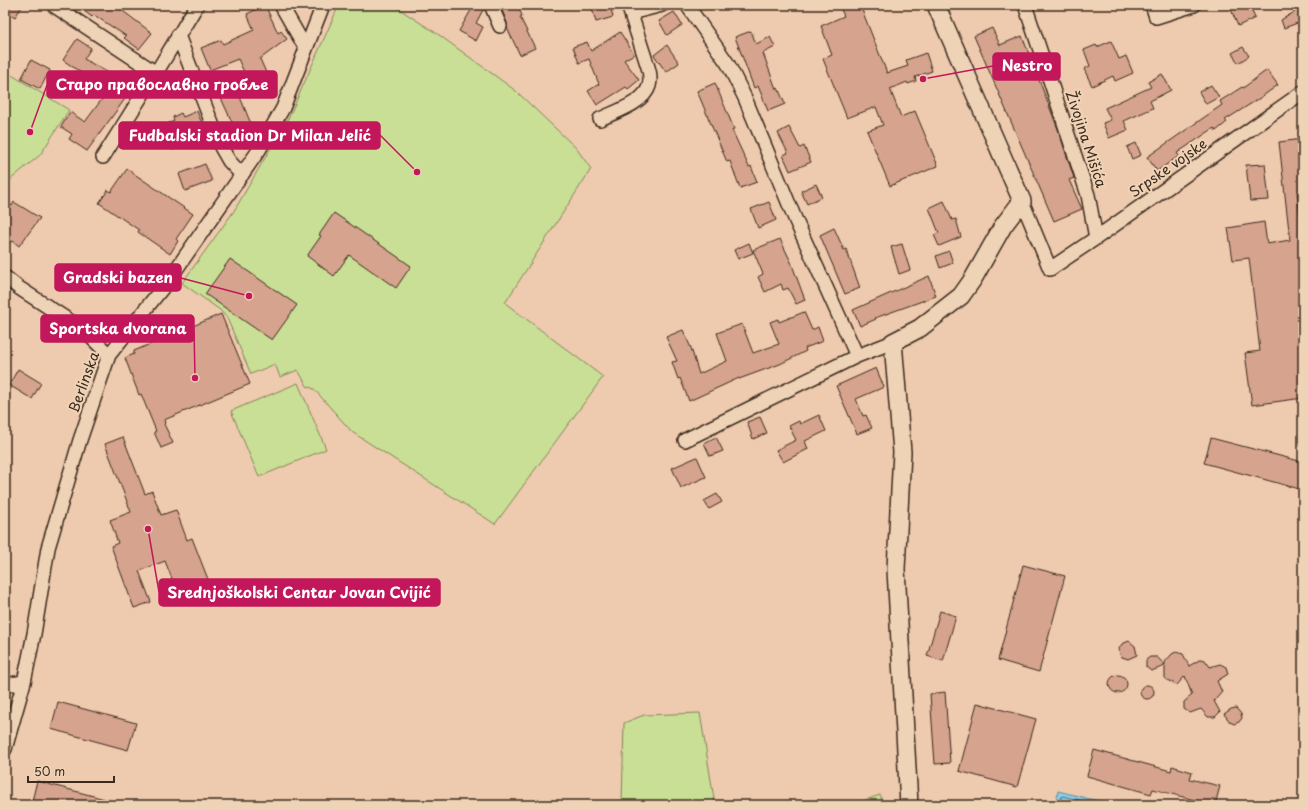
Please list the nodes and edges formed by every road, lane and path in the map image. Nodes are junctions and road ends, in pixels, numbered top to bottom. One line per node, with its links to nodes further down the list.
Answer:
1 (53, 5): 16 (street)
2 (197, 5): 14 (street)
3 (281, 5): 15 (street)
4 (323, 5): 15 (street, Berlinska)
5 (491, 5): 13 (street)
6 (662, 5): 12 (street)
7 (687, 5): 26 (street)
8 (936, 5): 21 (street)
9 (1152, 5): 10 (street)
10 (1194, 5)
11 (1028, 6): 22 (street, Živojina Mišića)
12 (630, 9): 18 (street)
13 (500, 26)
14 (178, 35): 16 (street); 20 (street)
15 (305, 48): 20 (street, Berlinska)
16 (156, 73): 19 (street)
17 (1303, 92): 22 (street, Srpske vojske)
18 (600, 119)
19 (103, 157)
20 (242, 175): 25 (street, Berlinska)
21 (1022, 201): 22 (street, Srpske vojske); 24 (street)
22 (1096, 238)
23 (5, 277): 25 (street)
24 (893, 342): 26 (street); 31 (street)
25 (109, 356): 28 (street, Berlinska)
26 (856, 356): 27 (street)
27 (685, 440)
28 (24, 682): 29 (street); 30 (street, Berlinska)
29 (5, 685)
30 (5, 749)
31 (910, 805)

